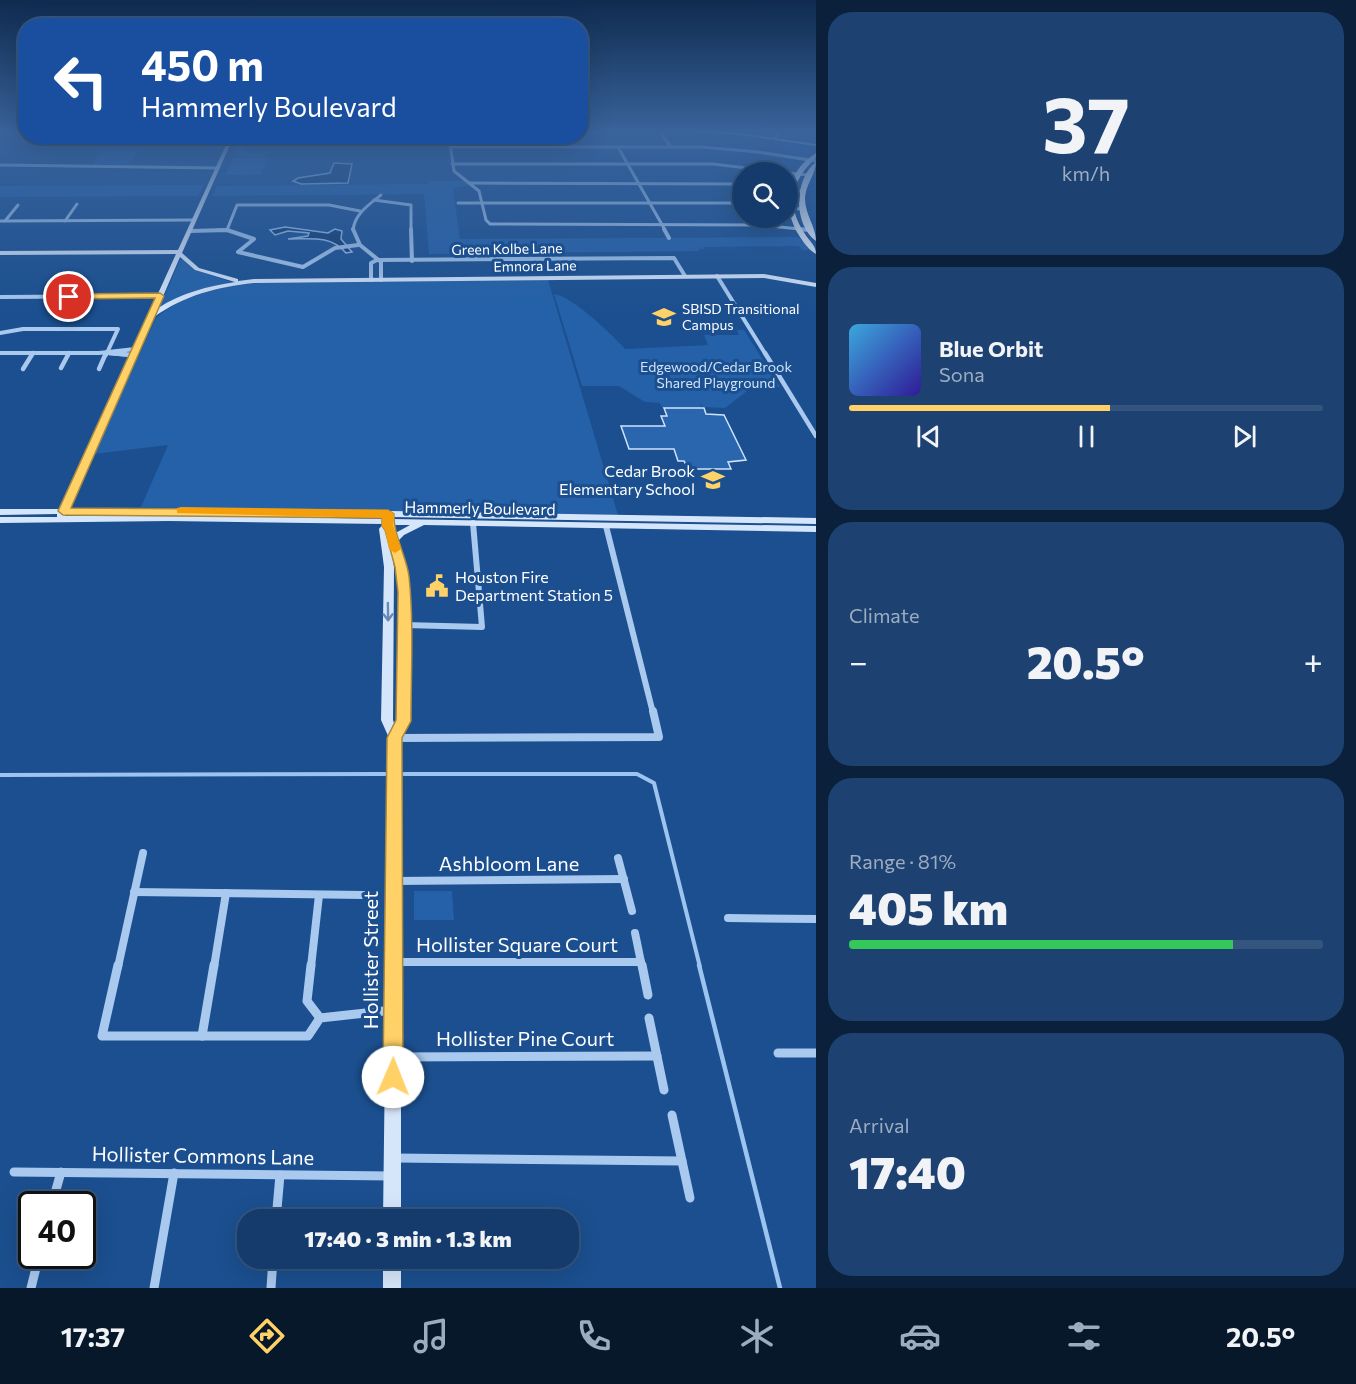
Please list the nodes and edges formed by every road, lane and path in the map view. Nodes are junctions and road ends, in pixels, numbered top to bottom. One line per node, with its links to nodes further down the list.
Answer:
1 (207, 191): 16 (street)
2 (479, 191): 9 (street)
3 (643, 191): 7 (street)
4 (801, 191): 14 (main road)
5 (381, 195): 6 (street)
6 (374, 200): 15 (street); 32 (street)
7 (649, 202): 9 (street); 10 (street); 19 (street)
8 (458, 203): 9 (street)
9 (483, 203): 19 (street)
10 (732, 203)
11 (77, 204): 18 (street)
12 (18, 205): 17 (street)
13 (798, 209): 14 (street)
14 (802, 209): 24 (main road)
15 (360, 211): 23 (street); 27 (street)
16 (194, 220): 18 (street); 22 (street)
17 (2, 221): 18 (street)
18 (65, 221)
19 (661, 225): 20 (street); 25 (street)
20 (732, 225)
21 (797, 228): 24 (street); 29 (main road)
22 (193, 230): 23 (street); 30 (street)
23 (227, 230): 27 (street)
24 (810, 230): 26 (main road)
25 (669, 238)
26 (816, 239)
27 (358, 245): 31 (street)
28 (0, 252): 30 (street)
29 (816, 252)
30 (179, 253): 37 (street, Emnora Lane); 39 (street)
31 (377, 260): 32 (street, Green Kolbe Lane); 35 (street); 36 (street)
32 (412, 261): 33 (street, Green Kolbe Lane)
33 (685, 276): 34 (street, Emnora Lane); 36 (street, Emnora Lane)
34 (717, 276): 38 (street, Emnora Lane); 51 (street)
35 (371, 280): 36 (street, Emnora Lane); 37 (street, Emnora Lane)
36 (381, 280)
37 (254, 281): 41 (street, Emnora Lane)
38 (815, 285)
39 (160, 296): 40 (street); 41 (street)
40 (0, 297)
41 (151, 316): 44 (street)
42 (0, 333): 43 (street)
43 (106, 352): 44 (street); 47 (street); 50 (street)
44 (134, 352): 53 (street)
45 (0, 353): 46 (street)
46 (33, 353): 47 (street); 49 (street)
47 (69, 353): 48 (street)
48 (61, 368)
49 (24, 369)
50 (99, 369)
51 (816, 436)
52 (0, 512): 53 (street, Hammerly Boulevard)
53 (62, 515): 54 (street, Hammerly Boulevard); 55 (street, Hammerly Boulevard)
54 (0, 520)
55 (388, 520): 56 (street, Hammerly Boulevard); 58 (street, Hammerly Boulevard); 63 (street, Hollister Street); 65 (street, Hollister Street, one-way to 65)
56 (557, 521): 59 (street, Hammerly Boulevard); 60 (street, Hammerly Boulevard); 61 (street, Hammerly Boulevard)
57 (816, 521): 60 (street, Hammerly Boulevard)
58 (426, 522): 59 (street, Hammerly Boulevard); 63 (street)
59 (473, 523): 64 (street)
60 (711, 523): 61 (street, Hammerly Boulevard); 62 (street, Hammerly Boulevard)
61 (606, 526): 65 (street)
62 (816, 529)
63 (393, 541): 64 (street, Hollister Street)
64 (404, 625): 65 (street, Hollister Street)
65 (395, 738): 69 (street, Hollister Street)
66 (143, 853): 70 (street)
67 (618, 858): 68 (street)
68 (624, 879): 69 (street, Ashbloom Lane); 74 (street)
69 (394, 881): 78 (street, Hollister Street)
70 (134, 892): 71 (street); 84 (street)
71 (226, 893): 72 (street); 84 (street)
72 (319, 895): 73 (street); 82 (street)
73 (363, 895)
74 (632, 911)
75 (728, 918): 76 (street)
76 (816, 919)
77 (635, 933): 79 (street)
78 (394, 962): 79 (street, Hollister Square Court); 81 (street, Hollister Street)
79 (641, 962): 80 (street)
80 (648, 995)
81 (393, 1010): 82 (street); 88 (street, Hollister Street)
82 (320, 1018): 84 (street)
83 (649, 1018): 87 (street)
84 (202, 1036)
85 (778, 1053): 86 (street)
86 (816, 1053)
87 (657, 1056): 88 (street, Hollister Pine Court); 89 (street)
88 (393, 1057): 91 (street, Hollister Street)
89 (664, 1090)
90 (672, 1115): 92 (street)
91 (392, 1158): 92 (street); 97 (street, Hollister Street)
92 (682, 1161): 99 (street)
93 (14, 1172): 94 (street, Hollister Commons Lane)
94 (61, 1172): 95 (street, Hollister Commons Lane); 98 (street)
95 (174, 1173): 96 (street, Hollister Commons Lane); 106 (street)
96 (280, 1175): 97 (street, Hollister Commons Lane); 100 (street)
97 (393, 1176): 101 (street, Hollister Street)
98 (56, 1191)
99 (690, 1198)
100 (277, 1209)
101 (392, 1209)
102 (36, 1269): 105 (street)
103 (272, 1269): 107 (street)
104 (392, 1269): 108 (street)
105 (31, 1288)
106 (154, 1288)
107 (271, 1288)
108 (392, 1288)

